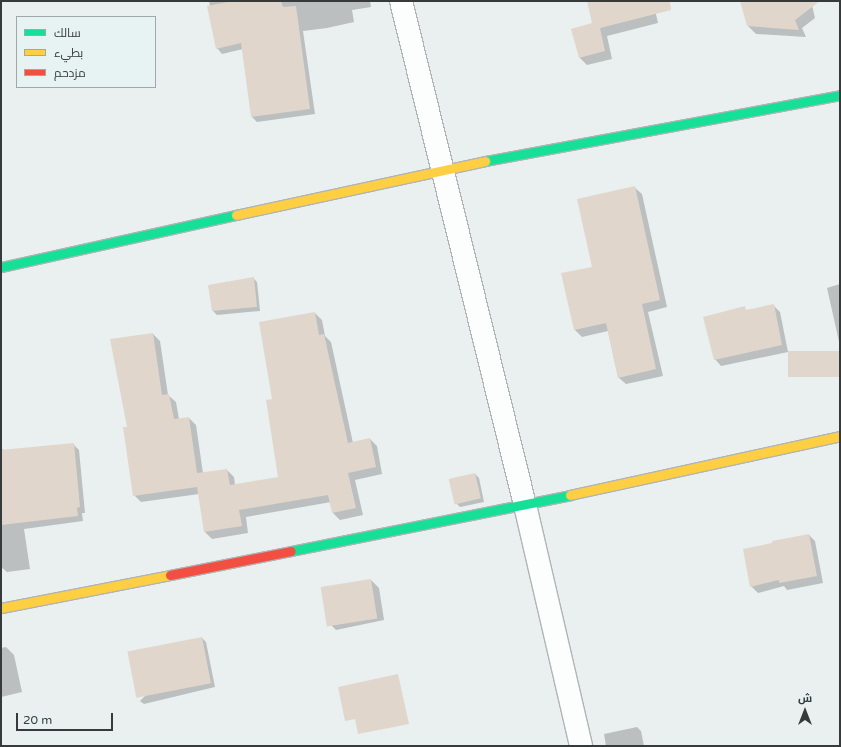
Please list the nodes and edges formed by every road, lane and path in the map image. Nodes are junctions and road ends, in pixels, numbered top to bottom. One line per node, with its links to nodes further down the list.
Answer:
1 (400, 1): 3 (street)
2 (840, 95): 3 (street)
3 (442, 169): 4 (street); 6 (street)
4 (1, 267)
5 (840, 436): 6 (street)
6 (525, 505): 7 (street); 8 (street)
7 (1, 608)
8 (581, 746)

